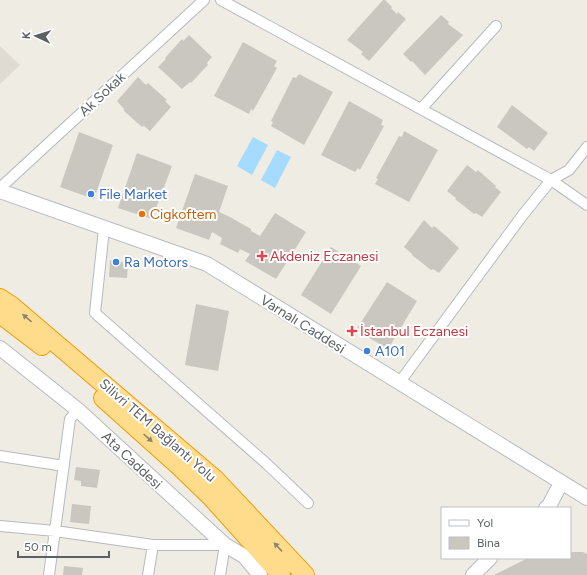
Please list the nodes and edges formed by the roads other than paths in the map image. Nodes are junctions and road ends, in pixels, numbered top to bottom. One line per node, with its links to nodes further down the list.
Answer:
1 (204, 0): 7 (street, Ak Sokak)
2 (221, 0): 4 (street)
3 (496, 26): 4 (street)
4 (421, 109): 6 (street)
5 (587, 147): 6 (street)
6 (551, 180): 9 (street); 14 (street)
7 (0, 188)
8 (0, 191): 10 (main road, Varnalı Caddesi)
9 (587, 205)
10 (104, 229): 14 (main road, Varnalı Caddesi); 20 (street)
11 (0, 298): 32 (highway, Silivri TEM Bağlantı Yolu, one-way to 11)
12 (0, 314): 31 (highway, Silivri TEM Bağlantı Yolu, one-way to 31)
13 (0, 348): 15 (main road, Ata Caddesi)
14 (399, 383): 18 (main road, Varnalı Caddesi)
15 (78, 410): 17 (street); 25 (main road, Ata Caddesi)
16 (0, 456): 17 (street)
17 (64, 466): 23 (street)
18 (561, 483): 19 (main road, Varnalı Caddesi); 21 (main road)
19 (587, 498)
20 (308, 503)
21 (548, 507)
22 (0, 526): 23 (street)
23 (55, 531): 24 (street); 27 (street)
24 (153, 545): 25 (street); 28 (street)
25 (225, 545): 29 (street); 30 (main road, Ata Caddesi)
26 (489, 559): 33 (main road)
27 (49, 575)
28 (148, 575)
29 (220, 575)
30 (260, 575)
31 (281, 575)
32 (305, 575)
33 (473, 575)

